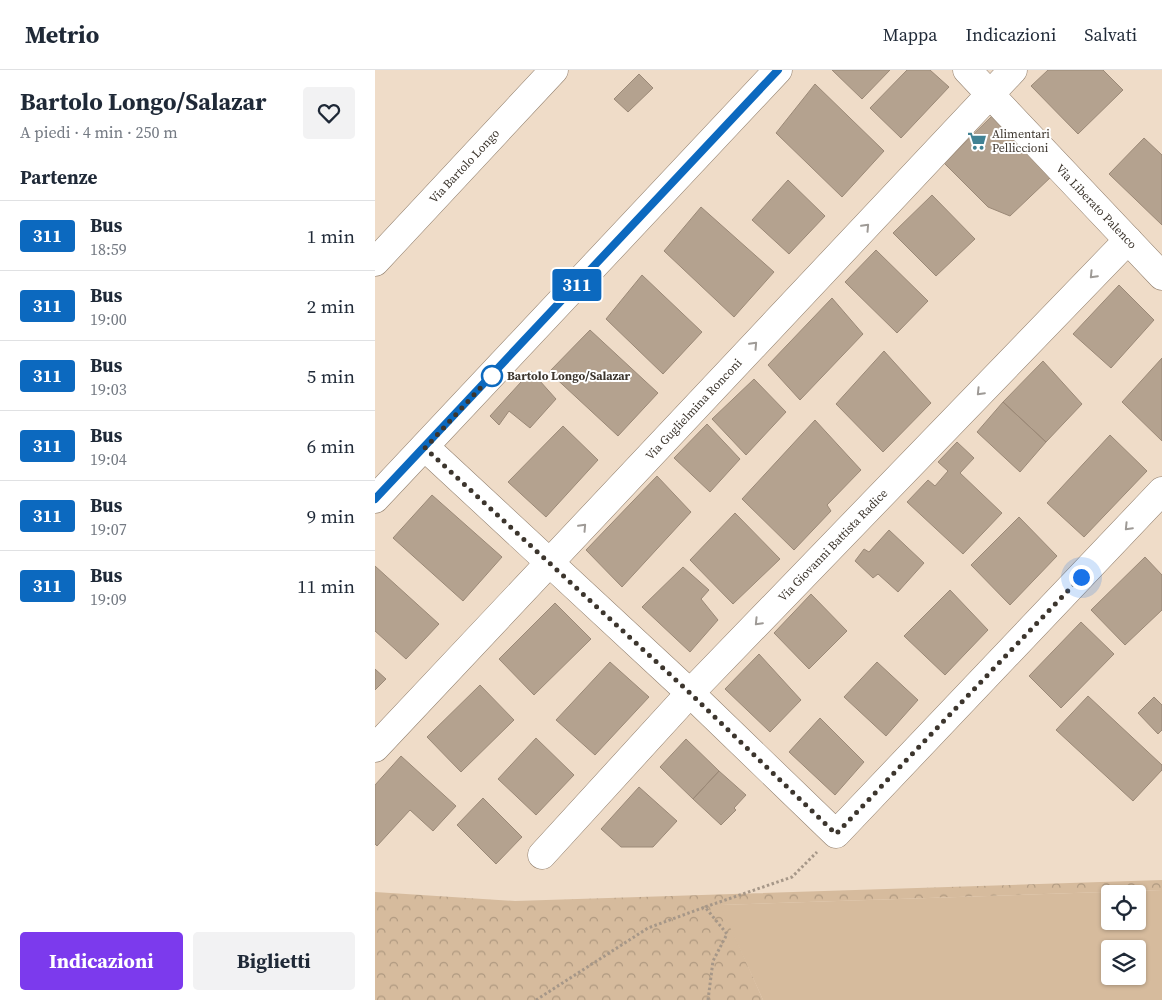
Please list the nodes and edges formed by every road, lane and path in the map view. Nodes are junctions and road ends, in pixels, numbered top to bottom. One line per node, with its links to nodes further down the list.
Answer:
1 (554, 70): 7 (street, Via Bartolo Longo)
2 (777, 70): 9 (street)
3 (967, 70): 5 (street, Via Liberato Palenco)
4 (1013, 70): 5 (street, Via Guglielmina Ronconi)
5 (990, 94): 6 (street, Via Liberato Palenco); 12 (street, Via Guglielmina Ronconi, one-way to 5)
6 (1127, 240): 8 (street, Via Liberato Palenco); 13 (street, Via Giovanni Battista Radice, one-way to 13)
7 (375, 262)
8 (1162, 276)
9 (425, 448): 11 (street); 12 (street)
10 (1162, 491): 15 (street, one-way to 15)
11 (375, 499)
12 (549, 563): 13 (street); 14 (street, Via Guglielmina Ronconi)
13 (690, 693): 15 (street); 16 (street, Via Giovanni Battista Radice)
14 (375, 748)
15 (836, 834): 17 (path)
16 (542, 855)
17 (705, 907): 18 (path); 19 (path)
18 (536, 1000)
19 (707, 1000)

